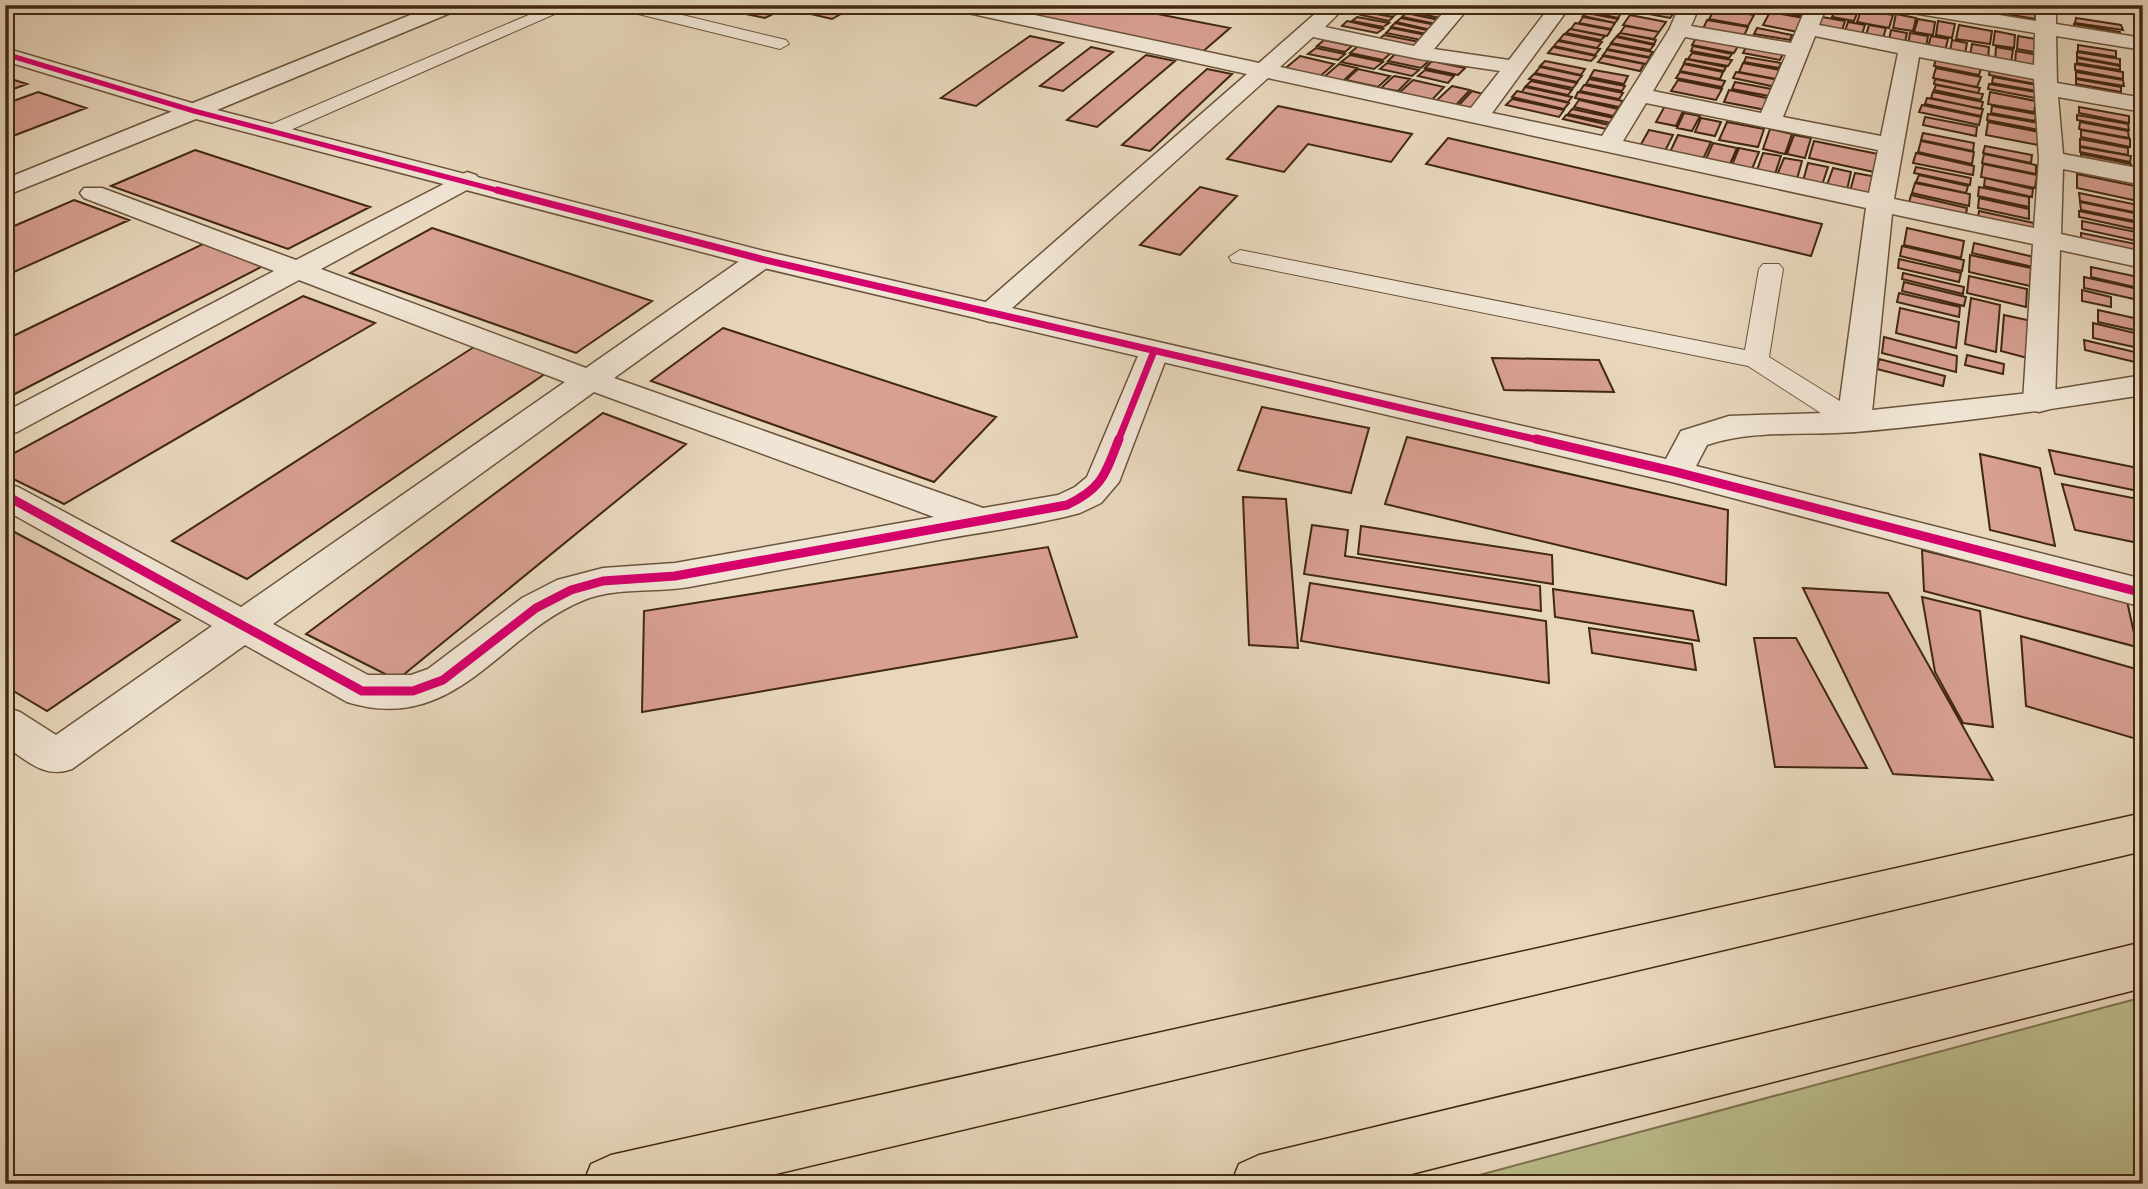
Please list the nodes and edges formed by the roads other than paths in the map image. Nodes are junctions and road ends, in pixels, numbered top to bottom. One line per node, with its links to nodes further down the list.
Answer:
1 (453, 5): 28 (street)
2 (567, 5): 31 (lane)
3 (620, 5): 17 (lane)
4 (959, 5): 12 (street)
5 (1337, 5): 15 (street)
6 (1461, 5): 21 (street)
7 (1561, 5): 23 (street)
8 (1689, 5): 16 (street)
9 (1817, 5): 14 (street)
10 (1900, 5): 11 (street)
11 (1924, 7): 13 (street)
12 (994, 8): 24 (street)
13 (2047, 17): 18 (street); 25 (street)
14 (1808, 29): 19 (street); 20 (street)
15 (1310, 30): 21 (street); 24 (street)
16 (1679, 30): 20 (street); 26 (street)
17 (780, 44)
18 (2143, 44)
19 (1910, 48): 25 (street); 33 (street)
20 (1799, 51): 30 (street)
21 (1419, 52): 23 (street)
22 (5, 54): 28 (street)
23 (1514, 68): 29 (street)
24 (1263, 73): 29 (street); 46 (street)
25 (2046, 81): 27 (street); 34 (street)
26 (1638, 95): 30 (street); 32 (street)
27 (2143, 105)
28 (194, 111): 31 (street); 37 (street)
29 (1476, 118): 32 (street)
30 (1769, 122): 33 (street)
31 (272, 131): 36 (street)
32 (1608, 146): 39 (street)
33 (1892, 146): 39 (street)
34 (2051, 159): 35 (street); 40 (street)
35 (2143, 177)
36 (467, 180): 42 (street); 45 (street)
37 (5, 188)
38 (93, 193): 45 (street)
39 (1881, 204): 40 (street); 52 (street)
40 (2047, 240): 43 (street); 51 (street)
41 (1240, 257): 48 (lane)
42 (761, 259): 46 (street); 49 (street)
43 (2143, 260)
44 (1772, 269): 48 (lane)
45 (297, 270): 49 (street); 53 (street)
46 (990, 313): 47 (street)
47 (1154, 351): 54 (street); 56 (street)
48 (1756, 360): 52 (lane)
49 (590, 380): 56 (street); 58 (street)
50 (2143, 385): 51 (street)
51 (2039, 402): 52 (street)
52 (1854, 422): 54 (street)
53 (5, 425)
54 (1676, 472): 57 (street)
55 (5, 495): 58 (street)
56 (981, 520): 58 (street)
57 (2143, 593)
58 (243, 625): 59 (street)
59 (5, 724)
60 (2143, 832): 62 (main road)
61 (2143, 965): 63 (main road)
62 (611, 1184)
63 (1259, 1184)

